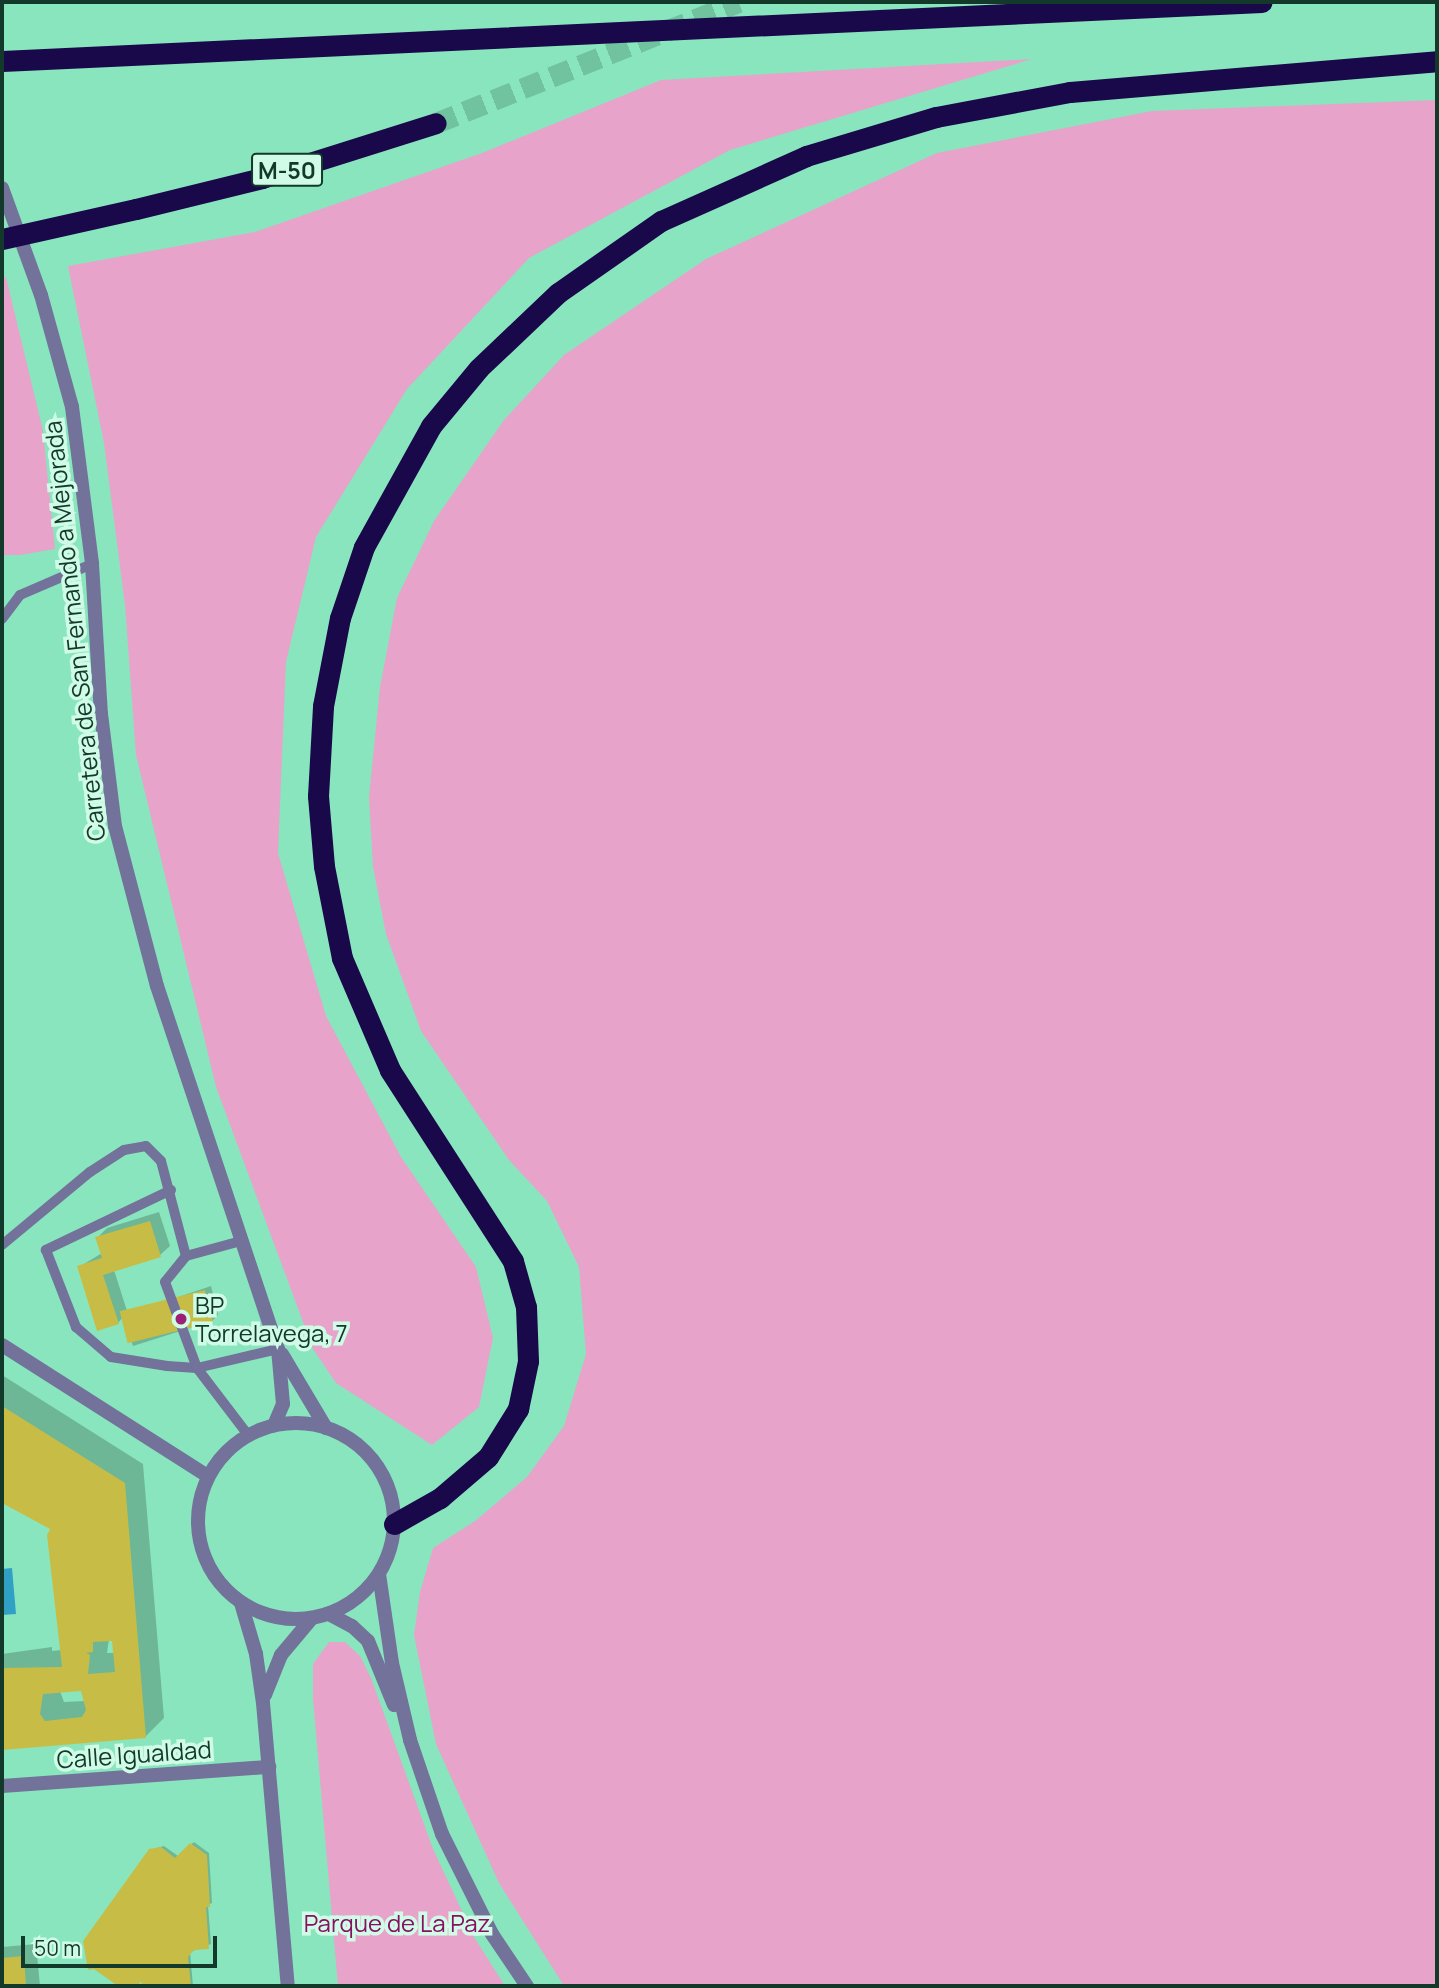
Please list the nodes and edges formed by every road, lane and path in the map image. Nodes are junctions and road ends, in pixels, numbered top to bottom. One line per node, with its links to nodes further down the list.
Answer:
1 (1262, 2): 2 (highway)
2 (2, 61)
3 (1437, 61): 20 (highway)
4 (436, 123): 6 (highway, M-50, bridge)
5 (2, 188): 7 (street, Carretera de San Fernando a Mejorada)
6 (2, 239)
7 (92, 564): 8 (lane); 10 (street, Carretera de San Fernando a Mejorada)
8 (2, 619)
9 (171, 1190): 11 (lane); 12 (lane); 15 (lane)
10 (242, 1241): 12 (lane); 14 (street, Carretera de San Fernando a Mejorada)
11 (2, 1245)
12 (186, 1256): 15 (lane)
13 (2, 1345): 19 (street)
14 (278, 1349): 15 (lane); 16 (street); 17 (street)
15 (197, 1368): 18 (lane)
16 (274, 1425): 17 (street); 18 (street)
17 (327, 1428): 20 (street)
18 (248, 1435): 19 (street)
19 (208, 1476): 22 (street)
20 (394, 1524): 21 (street)
21 (379, 1573): 23 (street); 26 (street)
22 (240, 1603): 24 (street); 25 (street)
23 (329, 1614): 24 (street); 26 (street)
24 (312, 1618): 25 (street)
25 (263, 1703): 27 (street)
26 (410, 1740): 30 (street)
27 (269, 1767): 28 (street, Calle Igualdad); 29 (street)
28 (2, 1786)
29 (288, 1986)
30 (527, 1986)

